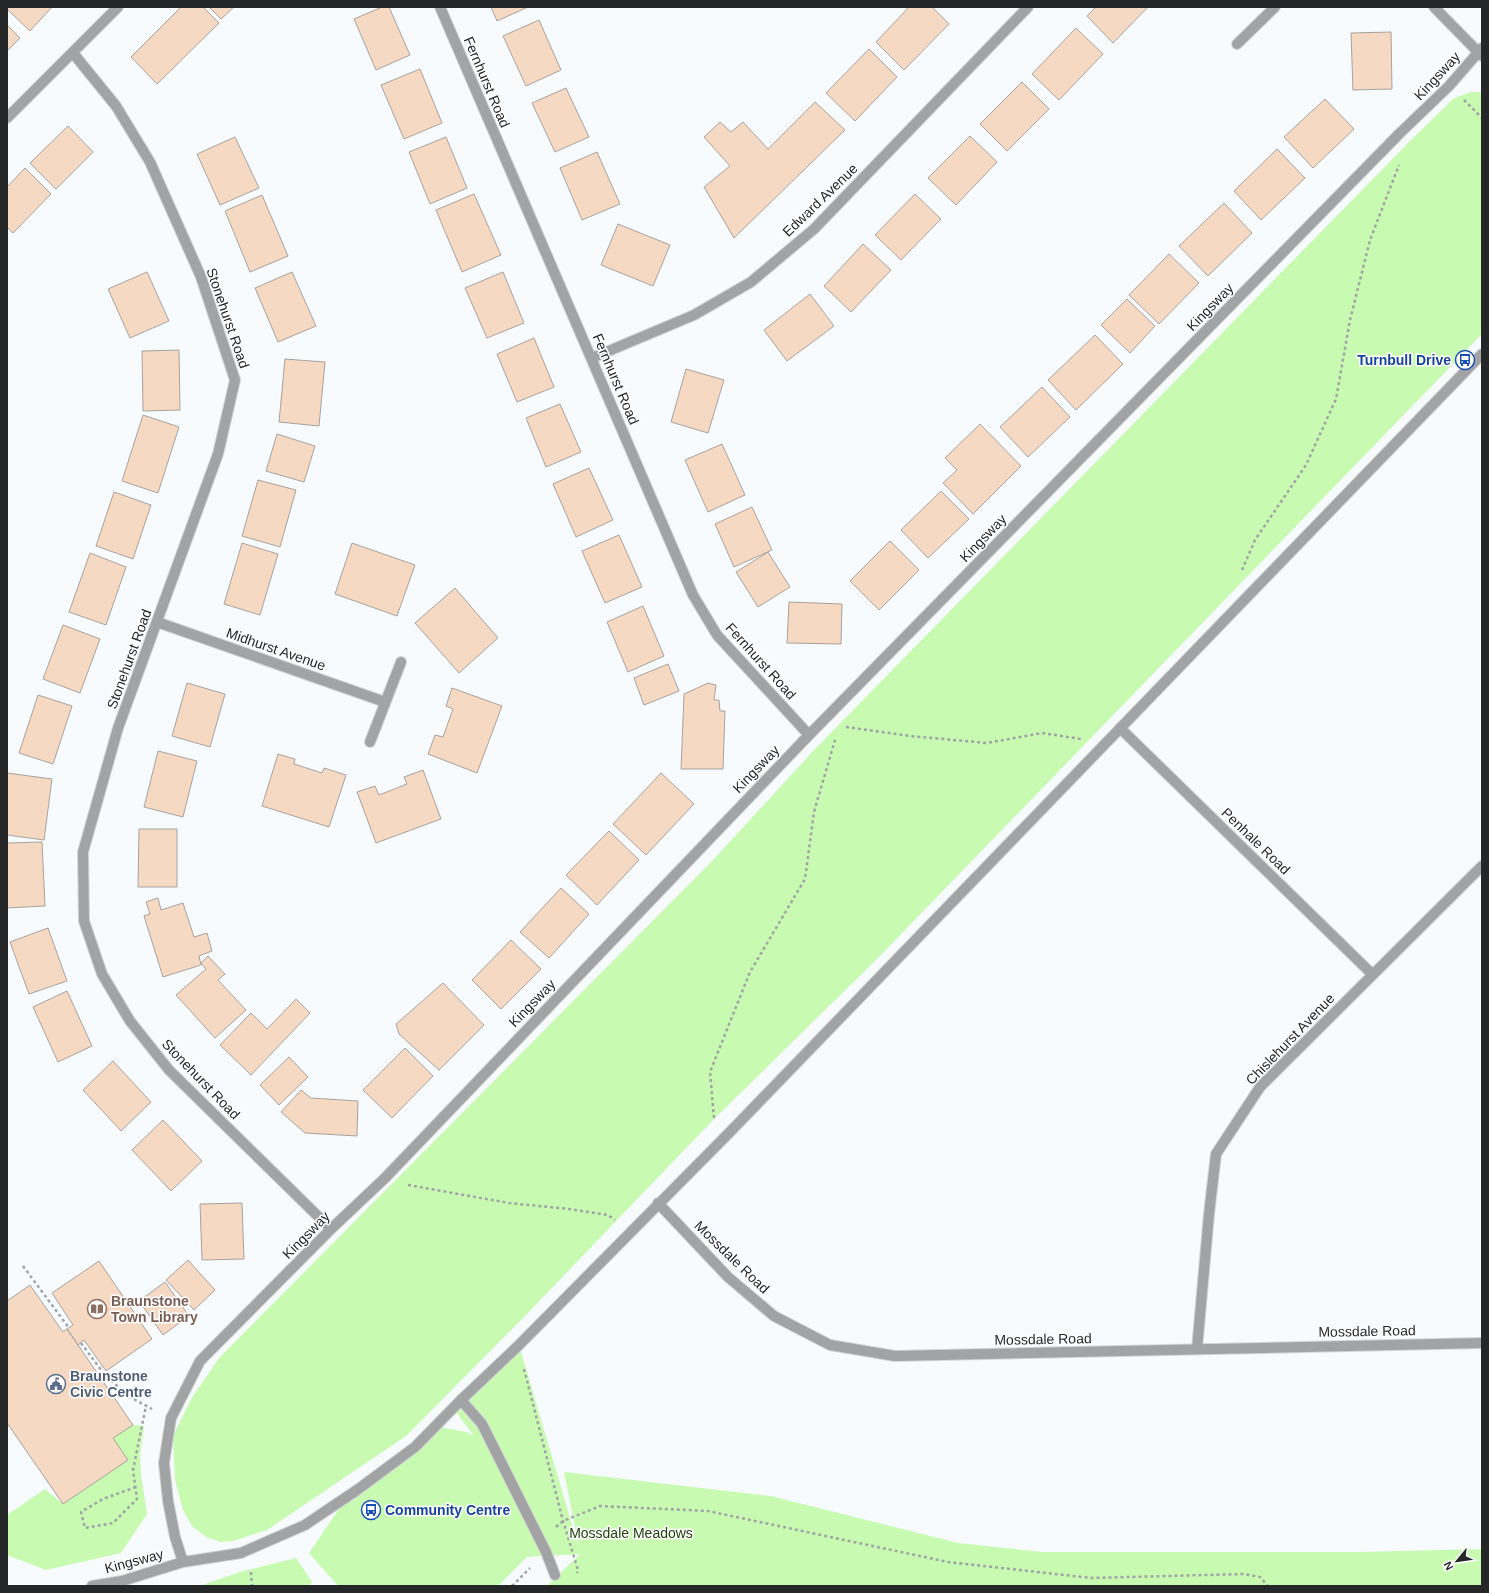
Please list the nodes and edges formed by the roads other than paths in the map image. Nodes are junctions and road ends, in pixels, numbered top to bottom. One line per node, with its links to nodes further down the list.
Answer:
1 (118, 7): 8 (street)
2 (440, 7): 11 (street, Fernhurst Road)
3 (1028, 7): 11 (street, Edward Avenue)
4 (1275, 7): 6 (street)
5 (1434, 7): 7 (street)
6 (1238, 44)
7 (1481, 52): 16 (street, Kingsway)
8 (73, 53): 9 (street); 12 (street, Stonehurst Road)
9 (7, 118)
10 (1482, 354): 15 (street, Kingsway)
11 (592, 358): 16 (street, Fernhurst Road)
12 (157, 622): 14 (street, Midhurst Avenue); 21 (street, Stonehurst Road)
13 (401, 662): 14 (street)
14 (386, 702): 17 (street)
15 (1120, 728): 19 (street, Penhale Road); 20 (street, Kingsway)
16 (809, 735): 21 (street, Kingsway)
17 (370, 742)
18 (1482, 866): 19 (street, Chislehurst Avenue)
19 (1372, 974): 23 (street, Chislehurst Avenue)
20 (658, 1203): 23 (street, Mossdale Road); 24 (street, Kingsway)
21 (332, 1229): 25 (street, Kingsway)
22 (1482, 1343): 23 (street, Mossdale Road)
23 (1198, 1349)
24 (461, 1400): 25 (street, Kingsway); 26 (street)
25 (183, 1562): 27 (street, Kingsway)
26 (555, 1575)
27 (92, 1586)

